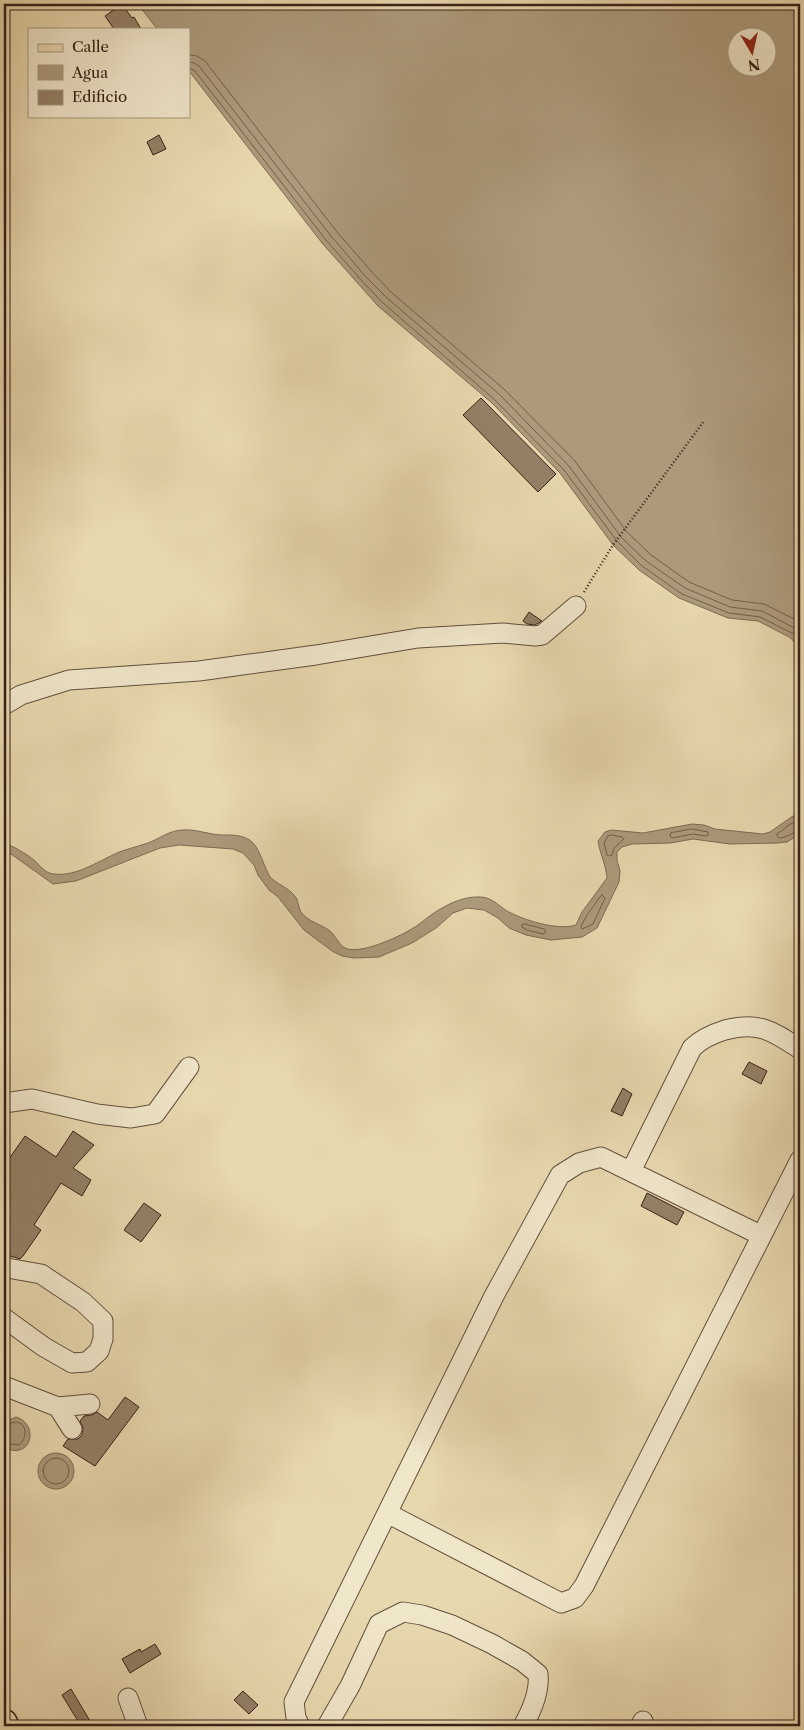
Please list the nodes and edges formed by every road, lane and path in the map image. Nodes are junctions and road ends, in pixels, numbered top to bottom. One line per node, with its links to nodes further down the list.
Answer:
1 (704, 422): 2 (path)
2 (576, 606): 3 (lane)
3 (4, 706)
4 (799, 1047): 8 (lane)
5 (189, 1067): 6 (lane)
6 (4, 1103)
7 (800, 1160): 9 (lane)
8 (631, 1171): 9 (lane); 16 (lane)
9 (760, 1239): 16 (lane)
10 (4, 1265): 11 (lane)
11 (4, 1318)
12 (4, 1386): 14 (lane)
13 (90, 1404): 14 (lane)
14 (58, 1407): 15 (lane)
15 (72, 1429)
16 (387, 1513): 21 (lane)
17 (128, 1698): 20 (lane)
18 (4, 1722): 19 (main road)
19 (6, 1726)
20 (138, 1726)
21 (300, 1726)
22 (327, 1726): 23 (lane)
23 (524, 1726)

